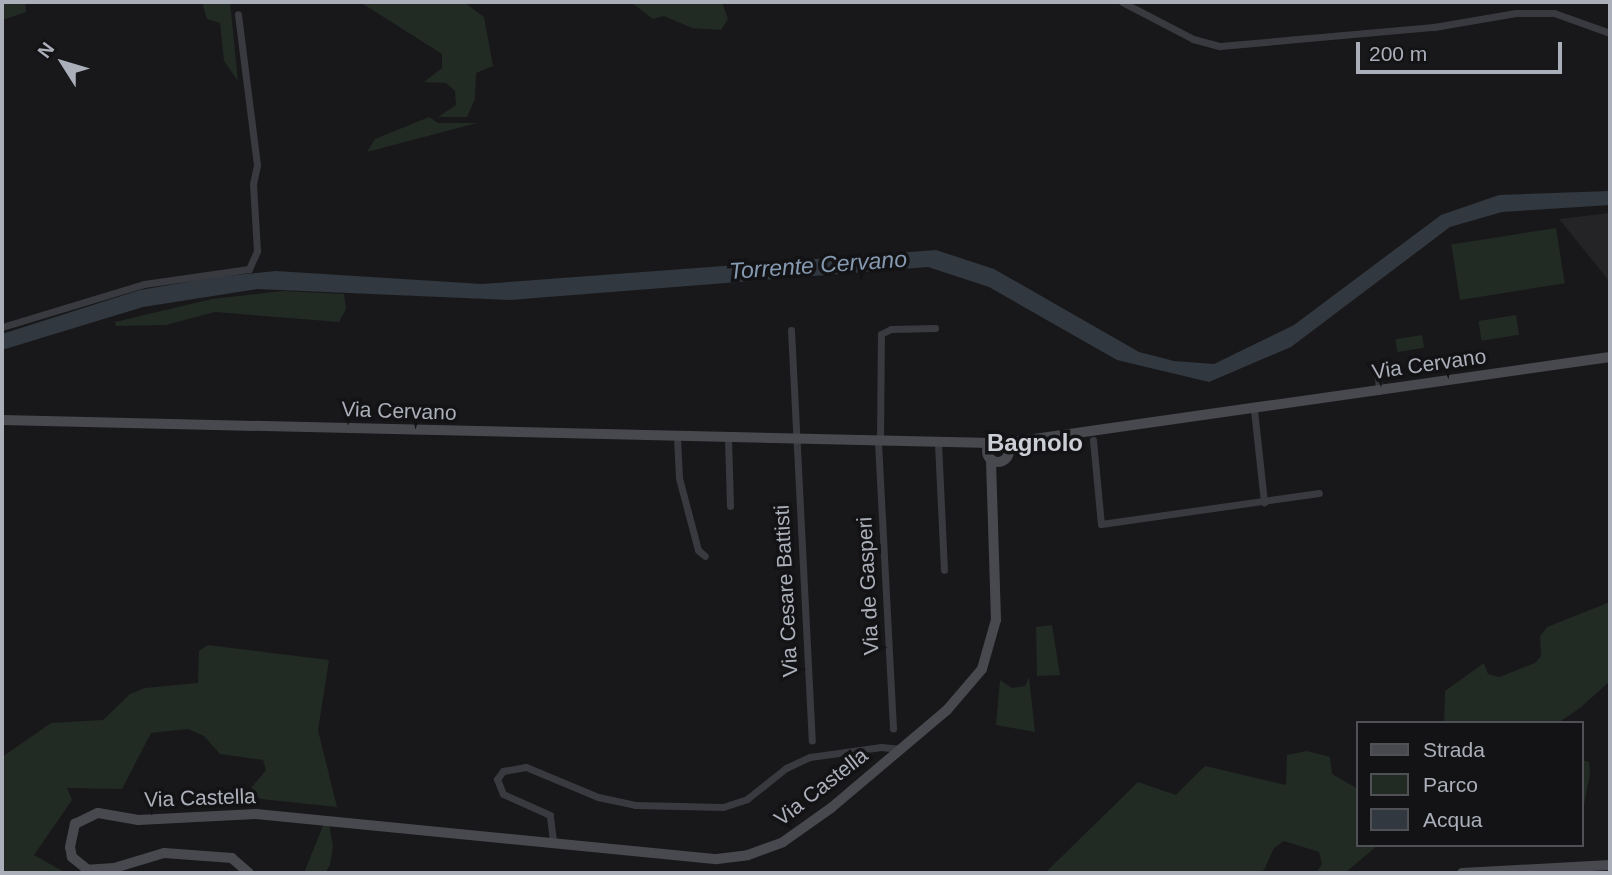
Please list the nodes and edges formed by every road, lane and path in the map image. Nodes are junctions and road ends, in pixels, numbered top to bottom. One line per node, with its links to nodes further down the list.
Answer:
1 (1122, 2): 3 (street)
2 (238, 14): 4 (street)
3 (1610, 33)
4 (2, 327)
5 (935, 328): 16 (street, Via de Gasperi)
6 (791, 330): 14 (street)
7 (1610, 357): 9 (main road, Via Cervano)
8 (1383, 372): 9 (street)
9 (1379, 391): 10 (main road, Via Cervano)
10 (1254, 410): 20 (main road, Via Cervano); 23 (street)
11 (2, 420): 12 (main road, Via Cervano)
12 (677, 437): 13 (main road, Via Cervano); 26 (street)
13 (728, 438): 14 (main road, Via Cervano); 24 (street)
14 (795, 440): 16 (main road, Via Cervano); 29 (street, Via Cesare Battisti)
15 (1093, 440): 23 (street)
16 (879, 442): 17 (main road, Via Cervano); 28 (street, Via de Gasperi)
17 (938, 443): 18 (main road, Via Cervano); 27 (street)
18 (965, 443): 19 (main road, Via Cervano); 21 (main road)
19 (992, 443): 20 (main road, Via Cervano); 21 (main road)
20 (1007, 452): 21 (main road); 25 (main road)
21 (990, 457): 25 (main road)
22 (1319, 494): 23 (street)
23 (1264, 502)
24 (730, 506)
25 (994, 511): 30 (main road, Via Castella)
26 (705, 556)
27 (944, 570)
28 (893, 729)
29 (812, 740)
30 (901, 749): 31 (main road, Via Castella); 31 (street, Via Castella)
31 (553, 841): 33 (main road, Via Castella)
32 (1610, 865): 34 (main road)
33 (249, 873)
34 (1462, 873)

